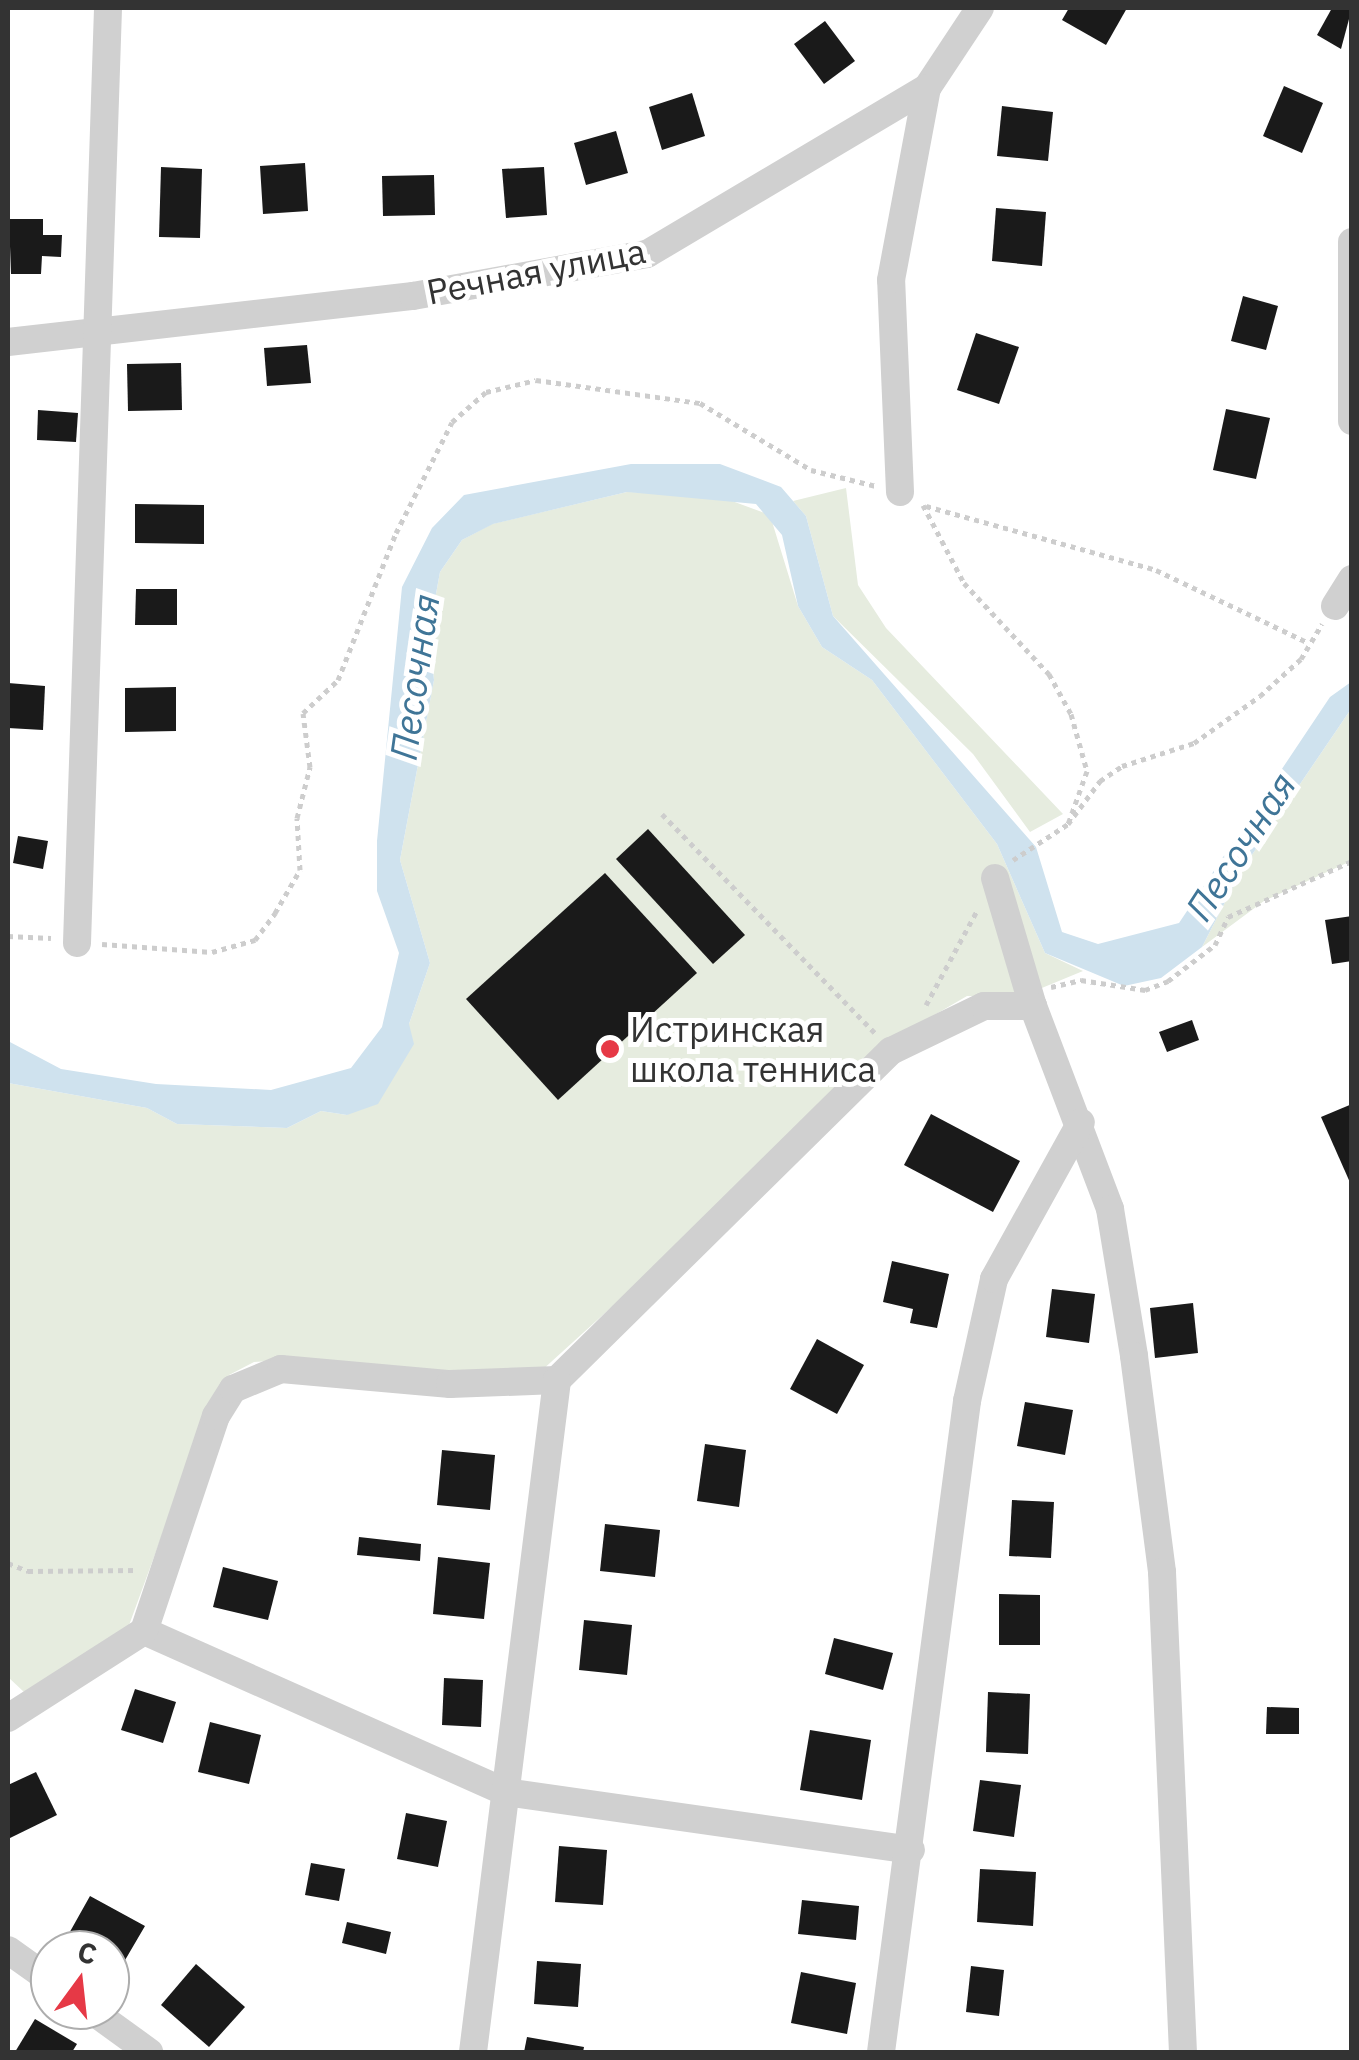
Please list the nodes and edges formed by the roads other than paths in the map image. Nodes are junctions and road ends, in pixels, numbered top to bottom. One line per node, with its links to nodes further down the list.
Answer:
1 (108, 8): 5 (street)
2 (980, 8): 3 (street, Речная улица)
3 (927, 88): 5 (street, Речная улица); 8 (street)
4 (1352, 242): 7 (street)
5 (101, 329): 6 (street, Речная улица); 12 (street)
6 (8, 342)
7 (1352, 421)
8 (900, 492)
9 (1352, 579): 10 (street)
10 (1335, 606)
11 (999, 872): 13 (street)
12 (77, 942)
13 (1033, 1006): 14 (street); 15 (street)
14 (1081, 1122): 19 (street); 24 (street)
15 (557, 1380): 16 (street); 18 (street)
16 (144, 1631): 17 (street); 18 (street)
17 (8, 1718)
18 (505, 1792): 19 (street); 22 (street)
19 (911, 1850): 23 (street)
20 (119, 2030): 21 (street)
21 (149, 2052)
22 (473, 2052)
23 (881, 2052)
24 (1183, 2052)

